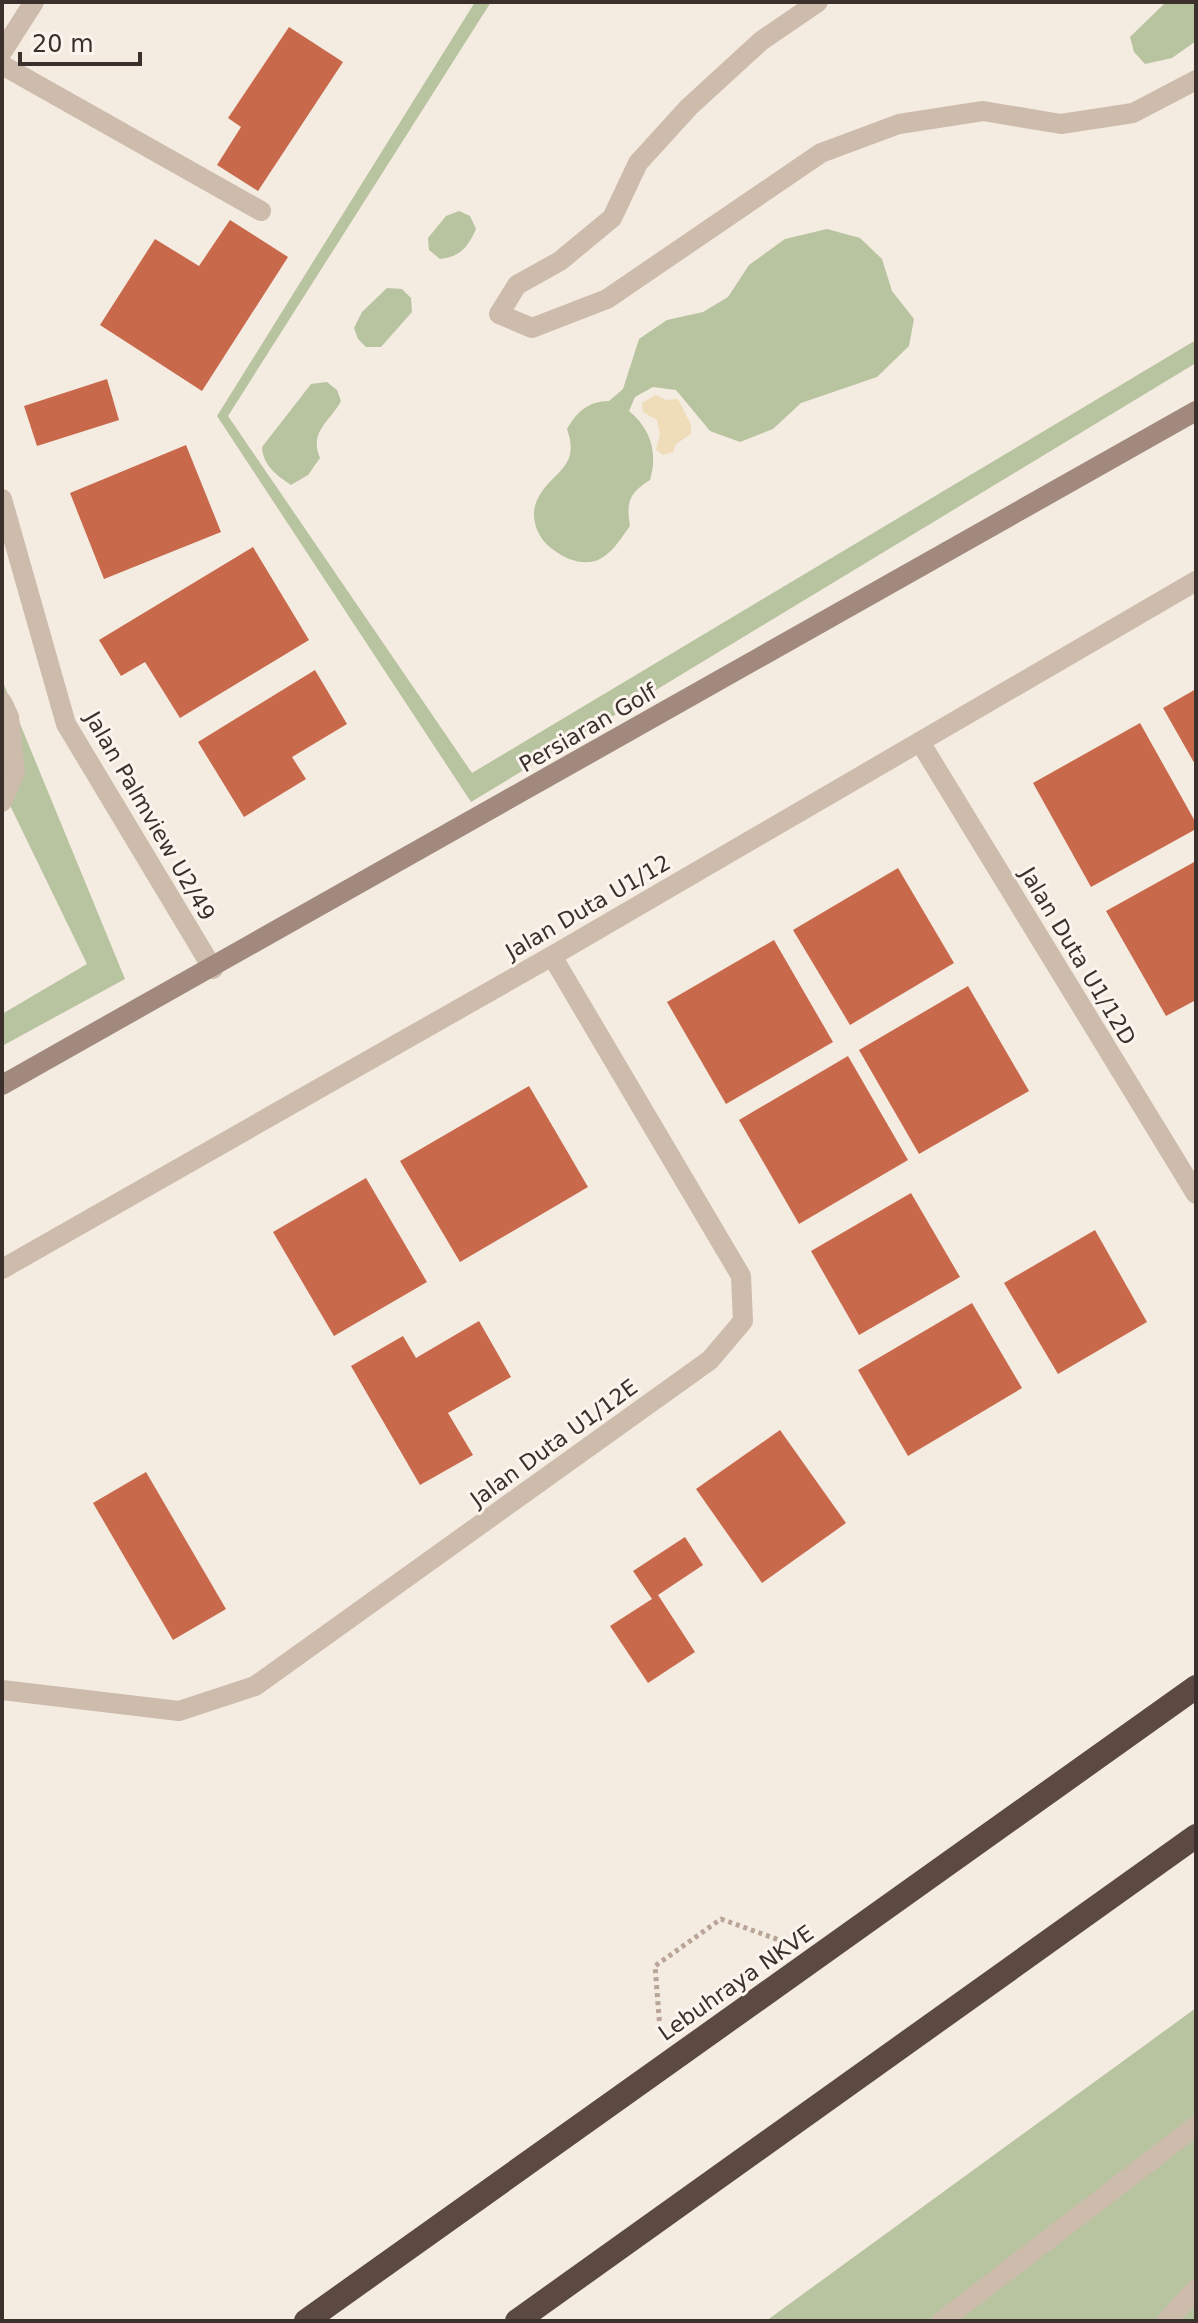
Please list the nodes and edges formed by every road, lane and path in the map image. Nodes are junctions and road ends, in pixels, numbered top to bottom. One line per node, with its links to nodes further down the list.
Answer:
1 (34, 2): 3 (street)
2 (818, 2): 5 (street)
3 (2, 52)
4 (2, 65): 6 (street)
5 (1196, 80)
6 (261, 211)
7 (1196, 411): 14 (street, Persiaran Golf)
8 (2, 499): 14 (street, Jalan Palmview U2/49)
9 (1196, 581): 11 (street, Jalan Duta U1/12)
10 (2, 702): 12 (street)
11 (920, 742): 13 (street, Jalan Duta U1/12); 16 (street, Jalan Duta U1/12D)
12 (2, 802)
13 (552, 956): 17 (street, Jalan Duta U1/12); 19 (street, Jalan Duta U1/12E)
14 (213, 969): 15 (street, Persiaran Golf)
15 (2, 1085)
16 (1196, 1194)
17 (2, 1269)
18 (1196, 1687): 21 (highway, Lebuhraya NKVE)
19 (2, 1690)
20 (1196, 1836): 26 (highway)
21 (820, 1955): 22 (highway, Lebuhraya NKVE); 22 (path)
22 (663, 2066): 25 (highway, Lebuhraya NKVE)
23 (1196, 2126): 27 (street)
24 (1196, 2289): 28 (street)
25 (306, 2321)
26 (517, 2321)
27 (942, 2321)
28 (1167, 2321)

